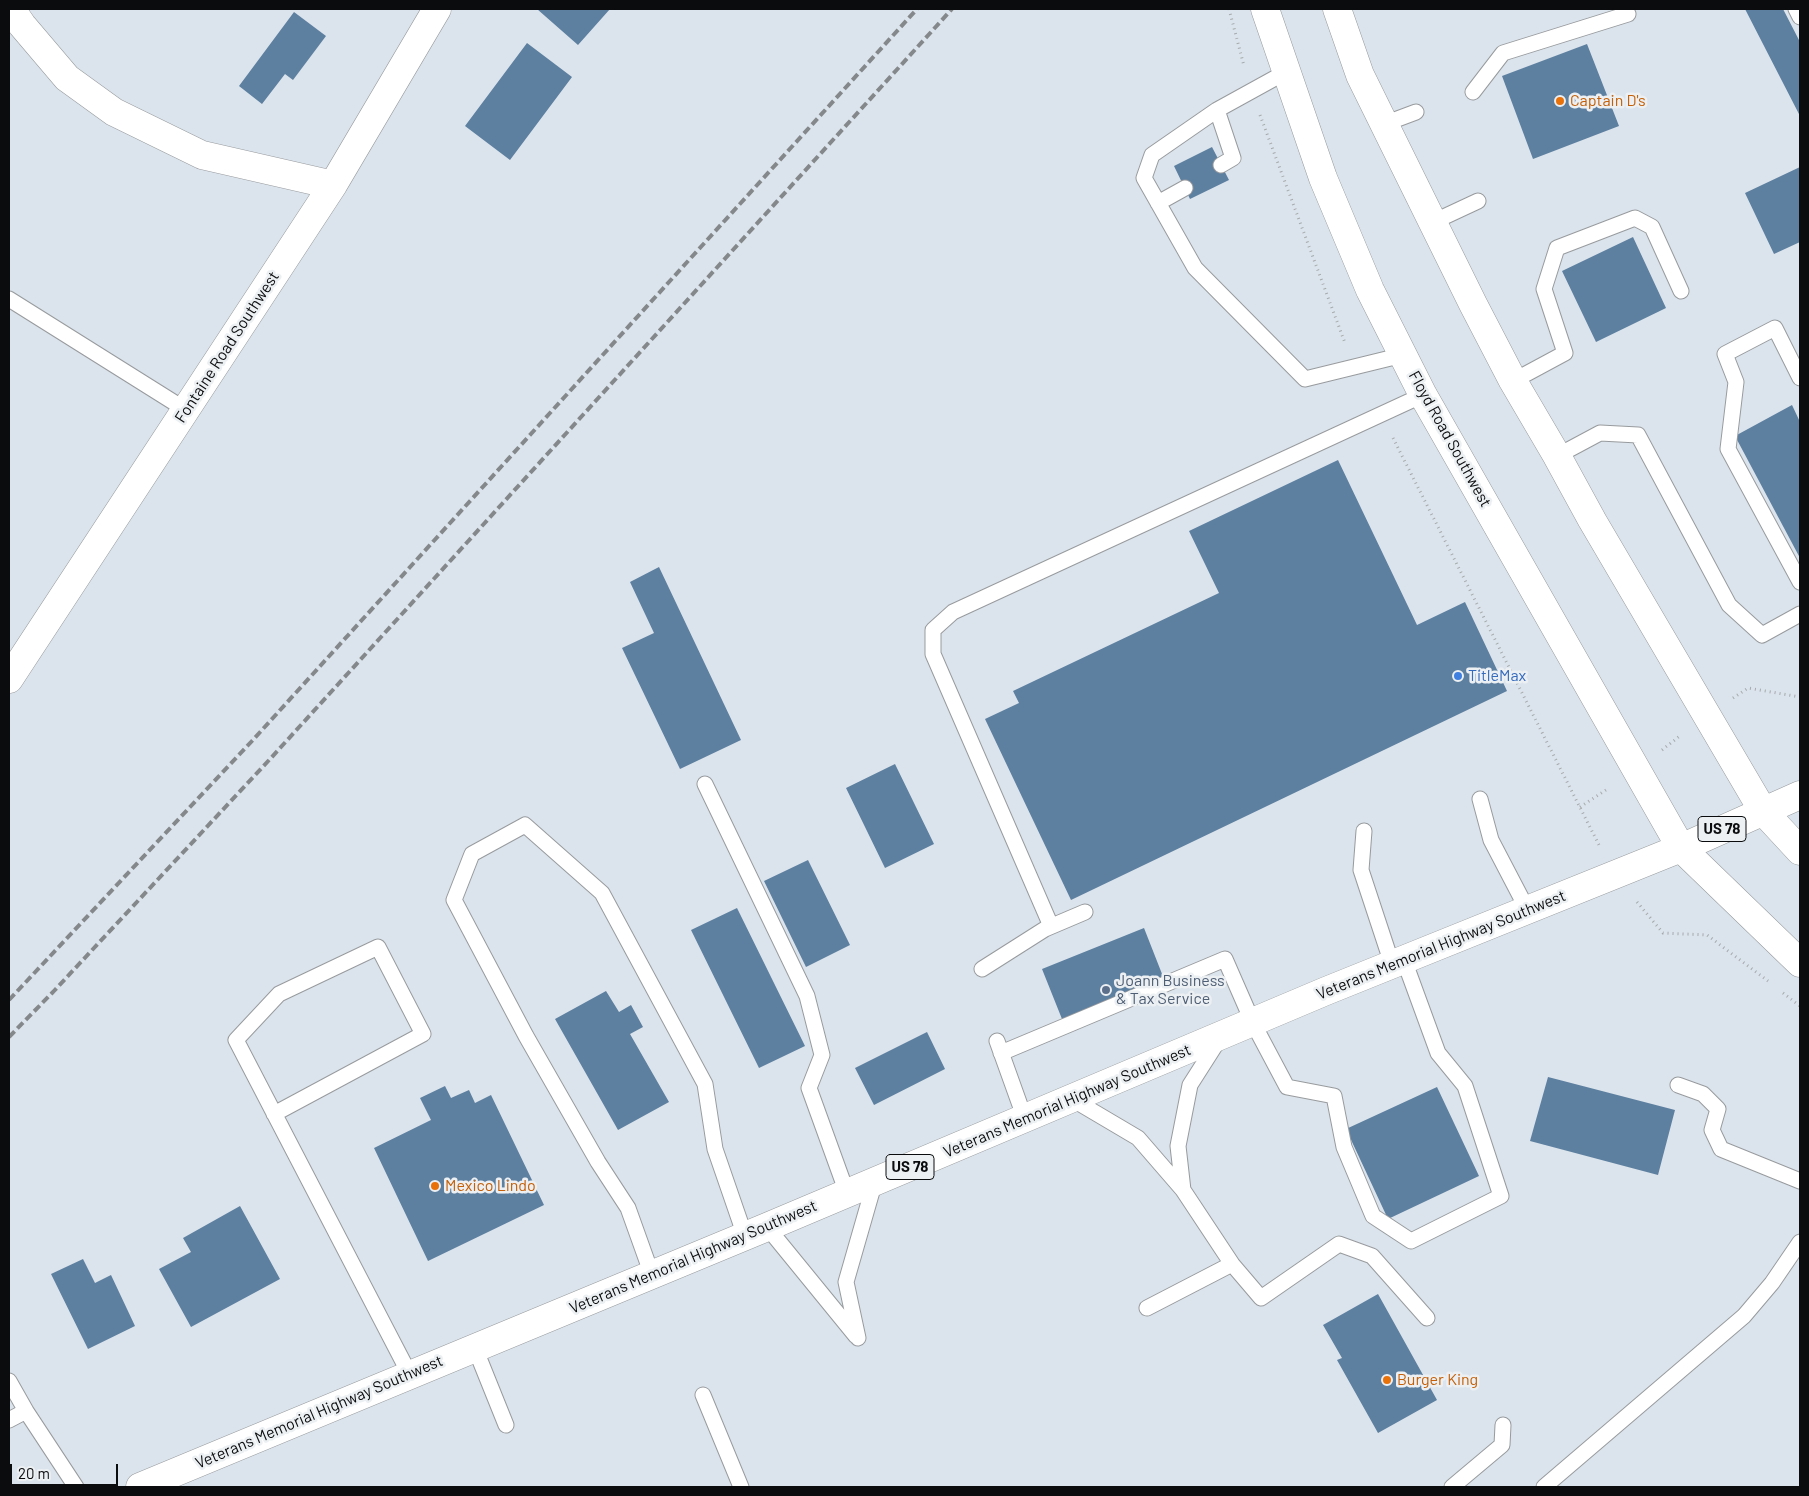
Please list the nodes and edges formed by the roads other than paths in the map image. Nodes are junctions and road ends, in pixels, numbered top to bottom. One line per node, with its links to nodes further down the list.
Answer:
1 (12, 9): 14 (main road)
2 (437, 9): 14 (main road, Fontaine Road Southwest)
3 (1265, 9): 8 (main road, Floyd Road Southwest)
4 (1337, 9): 12 (main road)
5 (1796, 9): 7 (lane)
6 (1628, 14): 9 (lane)
7 (1800, 17)
8 (1286, 72): 10 (lane); 21 (main road, Floyd Road Southwest)
9 (1473, 92)
10 (1217, 110): 13 (lane); 17 (lane)
11 (1416, 112): 12 (lane)
12 (1384, 124): 18 (main road)
13 (1221, 165)
14 (333, 185): 25 (main road, Fontaine Road Southwest)
15 (1185, 188): 17 (lane)
16 (1478, 201): 18 (lane)
17 (1158, 203): 21 (lane)
18 (1432, 222): 23 (main road)
19 (1681, 290): 23 (lane)
20 (9, 300): 25 (lane)
21 (1404, 355): 24 (main road, Floyd Road Southwest)
22 (1800, 378): 27 (lane)
23 (1513, 381): 26 (main road)
24 (1423, 395): 35 (main road, Floyd Road Southwest); 39 (lane)
25 (186, 410): 29 (main road, Fontaine Road Southwest)
26 (1558, 456): 28 (lane); 33 (main road)
27 (1800, 582)
28 (1800, 614)
29 (9, 679)
30 (705, 784): 52 (lane)
31 (1800, 795): 33 (main road, Veterans Memorial Highway Southwest / US 78)
32 (1480, 799): 37 (lane)
33 (1763, 811): 35 (main road, Veterans Memorial Highway Southwest / US 78); 36 (main road)
34 (1364, 831): 40 (lane)
35 (1681, 848): 37 (main road, Veterans Memorial Highway Southwest / US 78); 41 (main road, Floyd Road Southwest)
36 (1800, 851)
37 (1527, 909): 40 (main road, Veterans Memorial Highway Southwest / US 78)
38 (1085, 912): 39 (lane)
39 (1051, 926): 42 (lane)
40 (1398, 962): 43 (main road, Veterans Memorial Highway Southwest / US 78); 43 (lane)
41 (1800, 963)
42 (982, 969)
43 (1253, 1022): 44 (main road, Veterans Memorial Highway Southwest / US 78); 48 (lane)
44 (1221, 1036): 46 (main road, Veterans Memorial Highway Southwest / US 78); 51 (lane)
45 (1678, 1085): 50 (lane)
46 (1072, 1099): 48 (main road, Veterans Memorial Highway Southwest / US 78); 51 (lane)
47 (274, 1114): 47 (lane); 60 (lane)
48 (1025, 1119): 49 (main road, Veterans Memorial Highway Southwest / US 78)
49 (875, 1181): 52 (main road, Veterans Memorial Highway Southwest / US 78); 53 (lane)
50 (1800, 1181)
51 (1183, 1190): 55 (lane)
52 (847, 1193): 53 (main road, Veterans Memorial Highway Southwest / US 78)
53 (756, 1232): 56 (main road, Veterans Memorial Highway Southwest / US 78); 56 (lane)
54 (1800, 1242): 71 (lane)
55 (1232, 1264): 57 (lane); 58 (lane)
56 (652, 1275): 59 (main road, Veterans Memorial Highway Southwest / US 78)
57 (1147, 1308)
58 (1427, 1318)
59 (475, 1348): 60 (main road, Veterans Memorial Highway Southwest / US 78); 66 (lane)
60 (410, 1375): 68 (main road, Veterans Memorial Highway Southwest / US 78)
61 (9, 1381): 63 (lane)
62 (703, 1395): 69 (lane)
63 (26, 1411): 64 (lane); 67 (lane)
64 (9, 1420)
65 (1503, 1424): 70 (lane)
66 (506, 1425)
67 (76, 1487)
68 (140, 1487)
69 (740, 1487)
70 (1452, 1487)
71 (1544, 1487)

